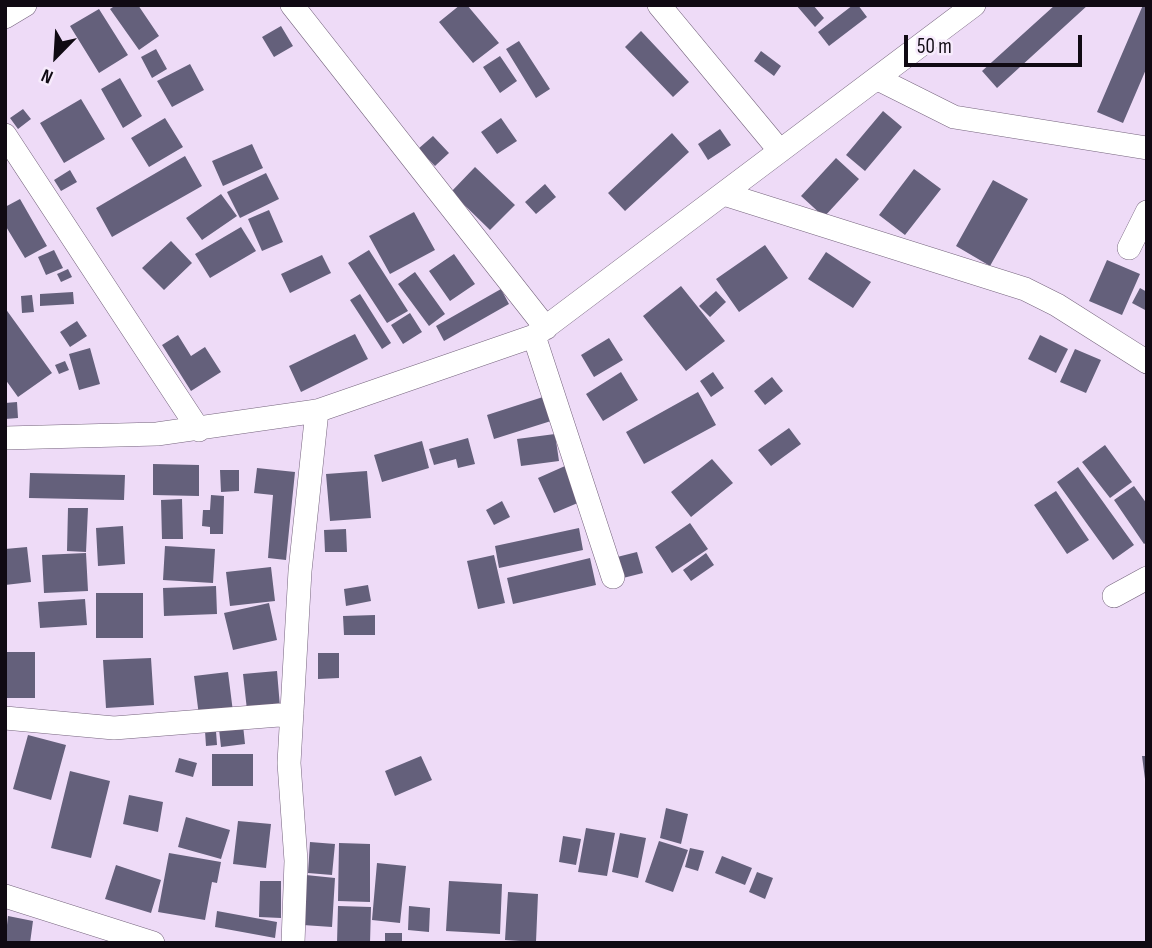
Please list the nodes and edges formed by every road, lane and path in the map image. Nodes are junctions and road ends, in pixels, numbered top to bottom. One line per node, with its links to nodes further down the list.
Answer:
1 (25, 5): 5 (street)
2 (292, 5): 13 (street)
3 (659, 5): 9 (street)
4 (974, 5): 6 (street)
5 (5, 17)
6 (878, 79): 8 (street); 9 (street)
7 (5, 135): 16 (street)
8 (1147, 148)
9 (780, 151): 10 (street)
10 (724, 194): 13 (street); 14 (street)
11 (1147, 212): 12 (street)
12 (1129, 248)
13 (540, 332): 15 (street); 18 (street)
14 (1147, 362)
15 (317, 411): 16 (street); 21 (street)
16 (199, 430): 17 (street)
17 (5, 438)
18 (613, 577)
19 (1147, 578): 20 (street)
20 (1114, 596)
21 (292, 714): 22 (street); 25 (street)
22 (5, 718)
23 (5, 896): 24 (street)
24 (153, 943)
25 (293, 943)

